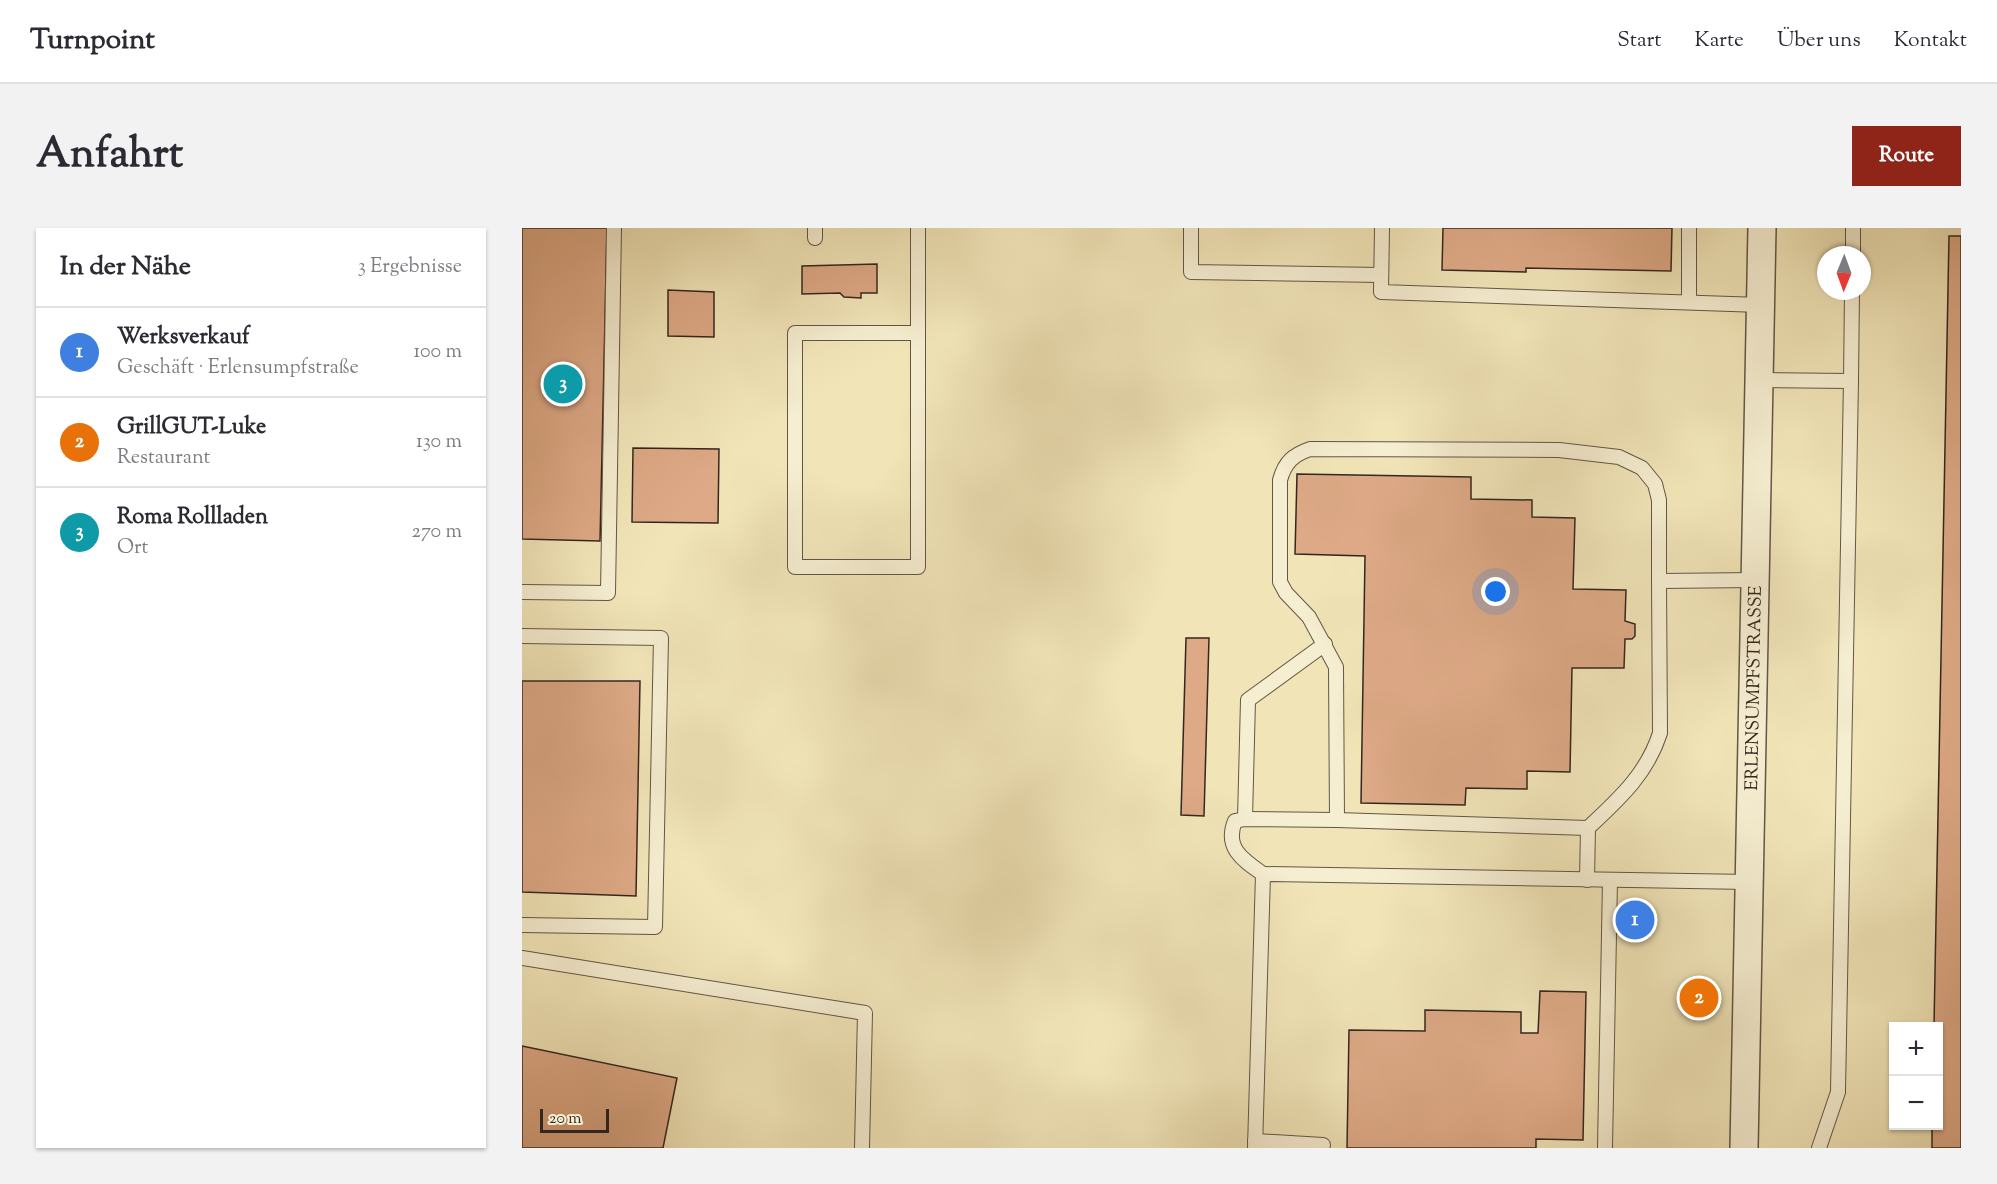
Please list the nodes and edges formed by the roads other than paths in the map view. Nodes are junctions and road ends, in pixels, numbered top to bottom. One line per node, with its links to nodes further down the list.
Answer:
1 (614, 228): 18 (lane)
2 (918, 228): 13 (lane)
3 (1191, 228): 9 (lane)
4 (1382, 228): 9 (lane)
5 (1689, 228): 11 (lane)
6 (1762, 228): 12 (street, ERLENSUMPFSTRASSE)
7 (1853, 228): 8 (lane)
8 (1853, 246)
9 (1381, 275): 11 (lane)
10 (1852, 300): 15 (lane)
11 (1689, 303): 12 (lane)
12 (1761, 304): 14 (street, ERLENSUMPFSTRASSE)
13 (918, 333): 13 (lane)
14 (1760, 380): 15 (lane); 16 (street, ERLENSUMPFSTRASSE)
15 (1851, 381): 35 (lane)
16 (1756, 580): 17 (lane); 27 (street, ERLENSUMPFSTRASSE)
17 (1659, 581): 20 (lane); 23 (lane)
18 (522, 592)
19 (522, 636): 28 (lane)
20 (1325, 644): 21 (lane); 22 (lane)
21 (1245, 819): 22 (lane); 24 (lane)
22 (1337, 820): 23 (lane)
23 (1588, 828): 25 (lane)
24 (1263, 874): 25 (lane); 30 (lane)
25 (1587, 880): 26 (lane)
26 (1610, 880): 27 (lane); 33 (lane)
27 (1749, 882): 34 (street, ERLENSUMPFSTRASSE)
28 (522, 925)
29 (522, 958): 32 (lane)
30 (1255, 1145): 31 (lane)
31 (1323, 1145)
32 (862, 1148)
33 (1605, 1148)
34 (1744, 1148)
35 (1819, 1148)

